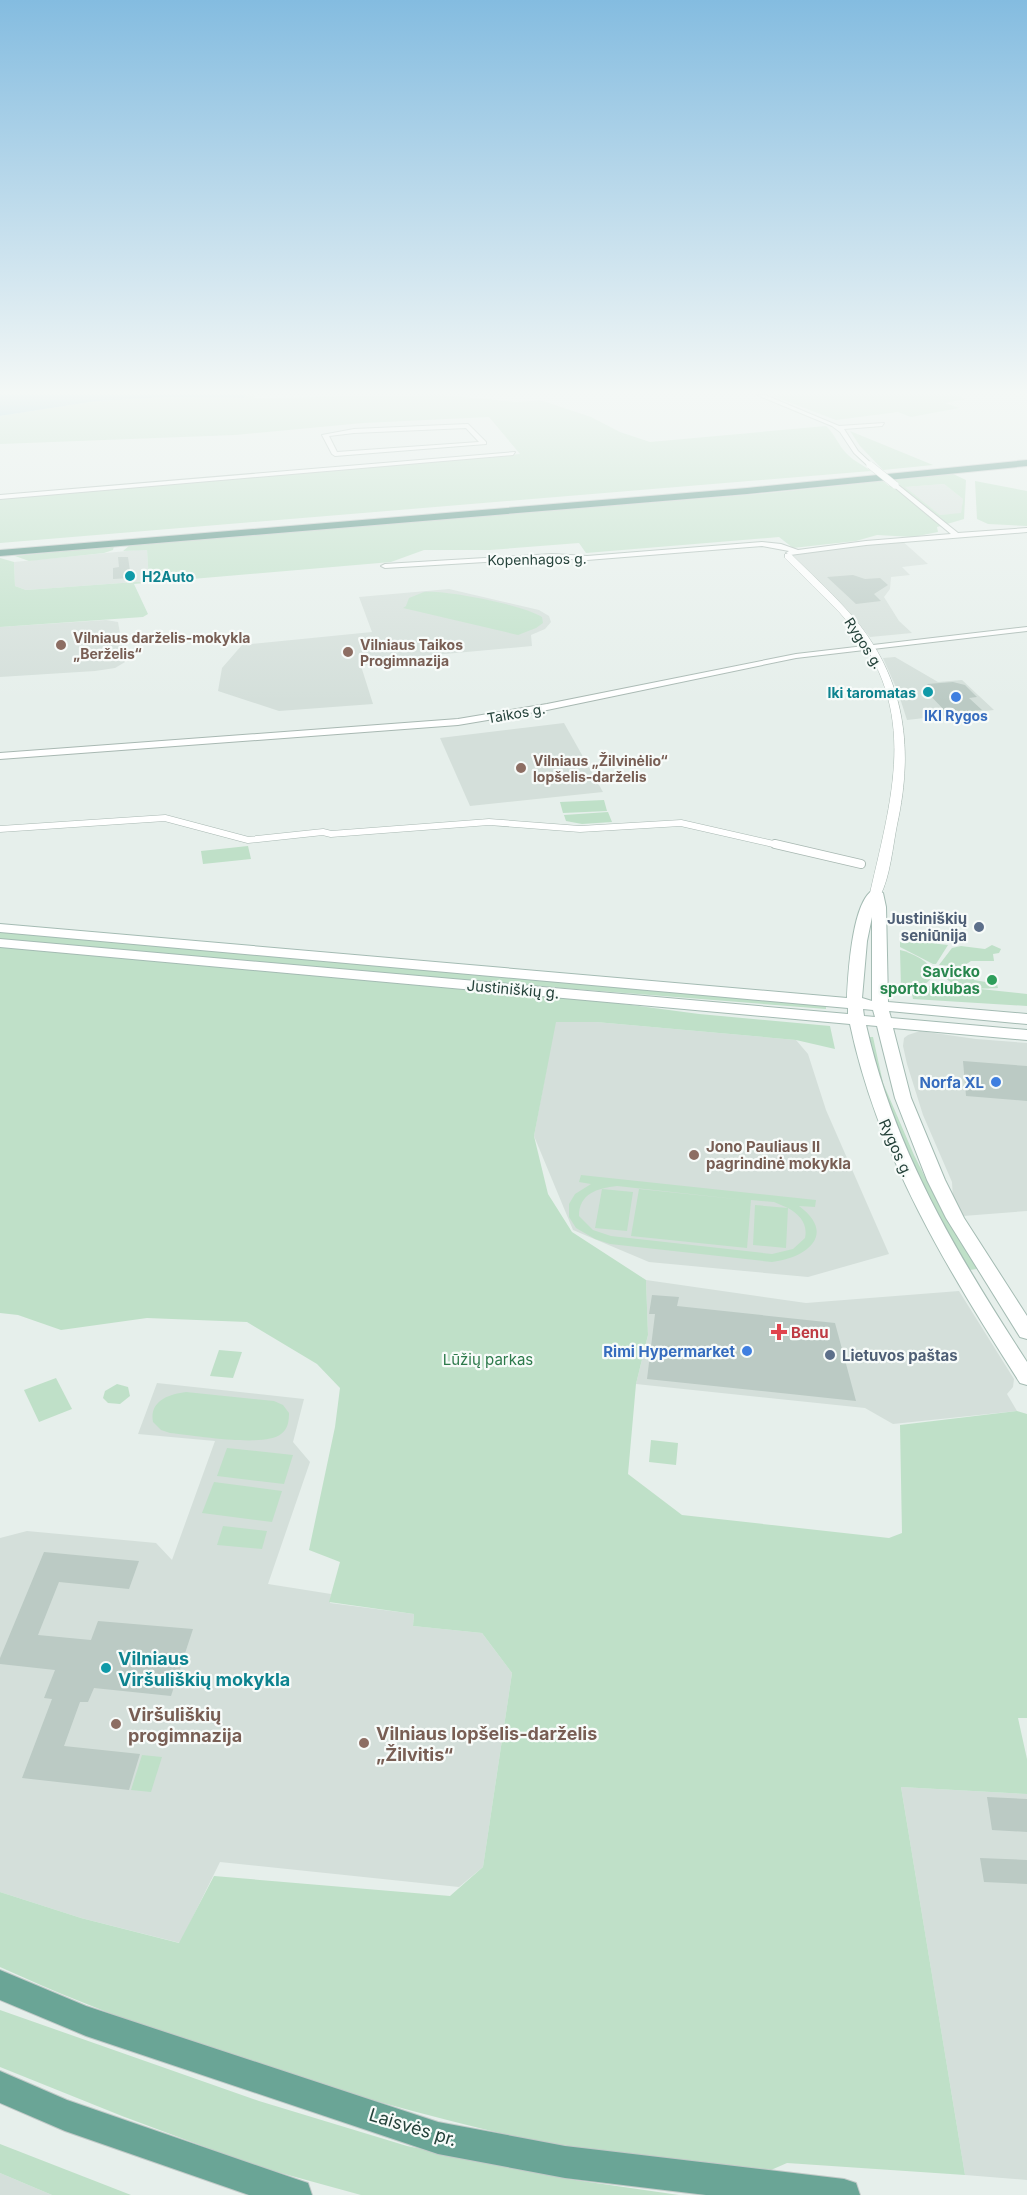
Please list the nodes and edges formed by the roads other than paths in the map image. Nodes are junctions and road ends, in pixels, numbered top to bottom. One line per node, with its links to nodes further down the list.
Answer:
1 (601, 497): 6 (highway)
2 (664, 497): 7 (highway)
3 (910, 497): 5 (street, bridge)
4 (1027, 530): 5 (street, Kopenhagos g.)
5 (956, 535): 8 (street, Kopenhagos g.)
6 (0, 547)
7 (0, 553)
8 (792, 553): 9 (street, Kopenhagos g.); 11 (street, Rygos g.)
9 (385, 566)
10 (1027, 628): 11 (street, Taikos g.)
11 (870, 647): 12 (street, Taikos g.); 15 (street, Rygos g.)
12 (0, 756)
13 (0, 829): 14 (street)
14 (861, 864)
15 (876, 893): 18 (main road, Rygos g.); 19 (main road, Rygos g.)
16 (0, 928): 18 (main road, Justiniškių g.)
17 (0, 943): 18 (main road, Justiniškių g.)
18 (856, 1012): 19 (main road, Justiniškių g.); 23 (main road, Rygos g.)
19 (882, 1014): 20 (main road, Justiniškių g.); 21 (main road, Justiniškių g.); 22 (main road, Rygos g.)
20 (1027, 1019)
21 (1027, 1035)
22 (1027, 1332)
23 (1027, 1378)
24 (0, 1985): 27 (main road, Laisvės pr.)
25 (0, 2087): 26 (main road)
26 (296, 2195)
27 (844, 2195)

